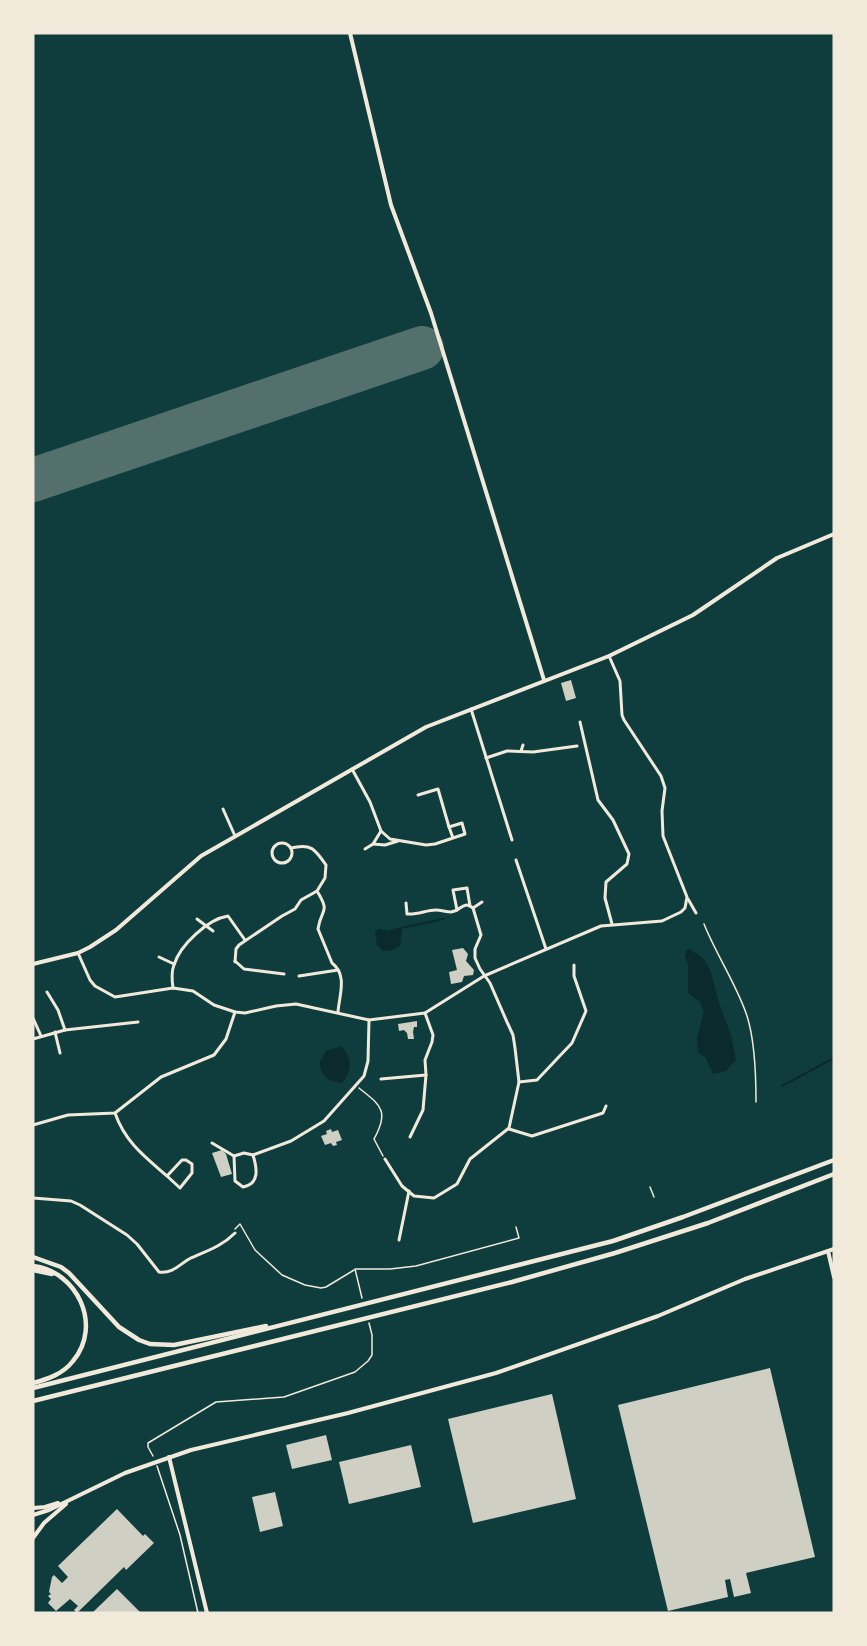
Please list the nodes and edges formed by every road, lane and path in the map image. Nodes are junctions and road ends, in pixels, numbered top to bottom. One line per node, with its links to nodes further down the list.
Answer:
1 (350, 33): 4 (street)
2 (834, 534): 3 (street)
3 (609, 656): 4 (street); 25 (street)
4 (544, 680): 5 (street)
5 (471, 709): 10 (street); 11 (street)
6 (580, 722): 32 (street)
7 (523, 745): 9 (street)
8 (577, 746): 9 (street)
9 (521, 751): 10 (street)
10 (486, 758): 18 (street)
11 (352, 769): 15 (street); 16 (street)
12 (418, 795): 14 (street)
13 (223, 809): 16 (street)
14 (449, 827): 17 (street); 17 (street)
15 (381, 831): 19 (street); 20 (street)
16 (235, 836): 38 (street)
17 (453, 838): 19 (street)
18 (512, 840)
19 (400, 841): 20 (street)
20 (373, 844): 22 (street)
21 (291, 848): 21 (street); 24 (street)
22 (365, 849)
23 (516, 860): 37 (street)
24 (317, 891): 36 (street); 43 (street)
25 (687, 897): 30 (street); 32 (street)
26 (482, 902): 28 (street)
27 (406, 903): 29 (street)
28 (471, 907): 29 (street); 29 (street); 46 (street)
29 (457, 910)
30 (696, 913)
31 (197, 919): 34 (street)
32 (612, 924): 37 (street)
33 (704, 924): 64 (path)
34 (206, 926): 35 (street); 36 (street); 41 (street)
35 (213, 931)
36 (245, 940): 44 (street)
37 (547, 949): 46 (street)
38 (78, 953): 40 (street); 47 (street)
39 (159, 957): 41 (street)
40 (33, 964)
41 (174, 964): 47 (street)
42 (574, 965): 62 (street)
43 (338, 970): 45 (street); 50 (street)
44 (284, 974)
45 (299, 976)
46 (484, 976): 51 (street); 62 (street)
47 (173, 988): 49 (street)
48 (47, 992): 55 (street)
49 (235, 1012): 50 (street); 66 (street)
50 (338, 1012): 53 (street)
51 (425, 1013): 53 (street); 60 (street)
52 (33, 1018): 57 (street)
53 (369, 1020): 63 (street)
54 (138, 1022): 55 (street)
55 (65, 1030): 56 (street)
56 (55, 1032): 57 (street); 59 (street)
57 (40, 1036): 58 (street)
58 (33, 1039)
59 (60, 1053)
60 (426, 1075): 61 (street); 69 (street)
61 (381, 1079)
62 (519, 1082): 68 (street)
63 (356, 1085): 71 (street); 73 (path)
64 (756, 1102)
65 (606, 1106): 68 (street)
66 (115, 1113): 67 (street); 76 (street)
67 (33, 1125)
68 (509, 1128): 78 (street)
69 (410, 1137)
70 (212, 1143): 72 (street)
71 (253, 1155): 72 (street); 72 (street)
72 (234, 1156)
73 (385, 1159): 78 (street)
74 (834, 1160): 92 (highway)
75 (834, 1174): 95 (highway)
76 (167, 1176): 76 (street)
77 (650, 1187): 79 (path)
78 (409, 1191): 84 (street)
79 (654, 1197)
80 (33, 1198): 83 (street)
81 (240, 1224): 89 (path)
82 (516, 1227): 89 (path)
83 (235, 1233)
84 (399, 1240)
85 (834, 1249): 86 (street)
86 (828, 1251): 90 (street); 96 (street)
87 (33, 1257): 92 (highway)
88 (33, 1268): 94 (highway)
89 (355, 1269): 91 (path)
90 (834, 1276)
91 (357, 1278)
92 (299, 1321): 94 (highway)
93 (372, 1335): 97 (path)
94 (33, 1386)
95 (33, 1401)
96 (169, 1457): 97 (street); 103 (street)
97 (155, 1462): 98 (street); 102 (path)
98 (70, 1499): 99 (street); 100 (street); 101 (street)
99 (33, 1508)
100 (33, 1515)
101 (33, 1538)
102 (198, 1613)
103 (207, 1613)

